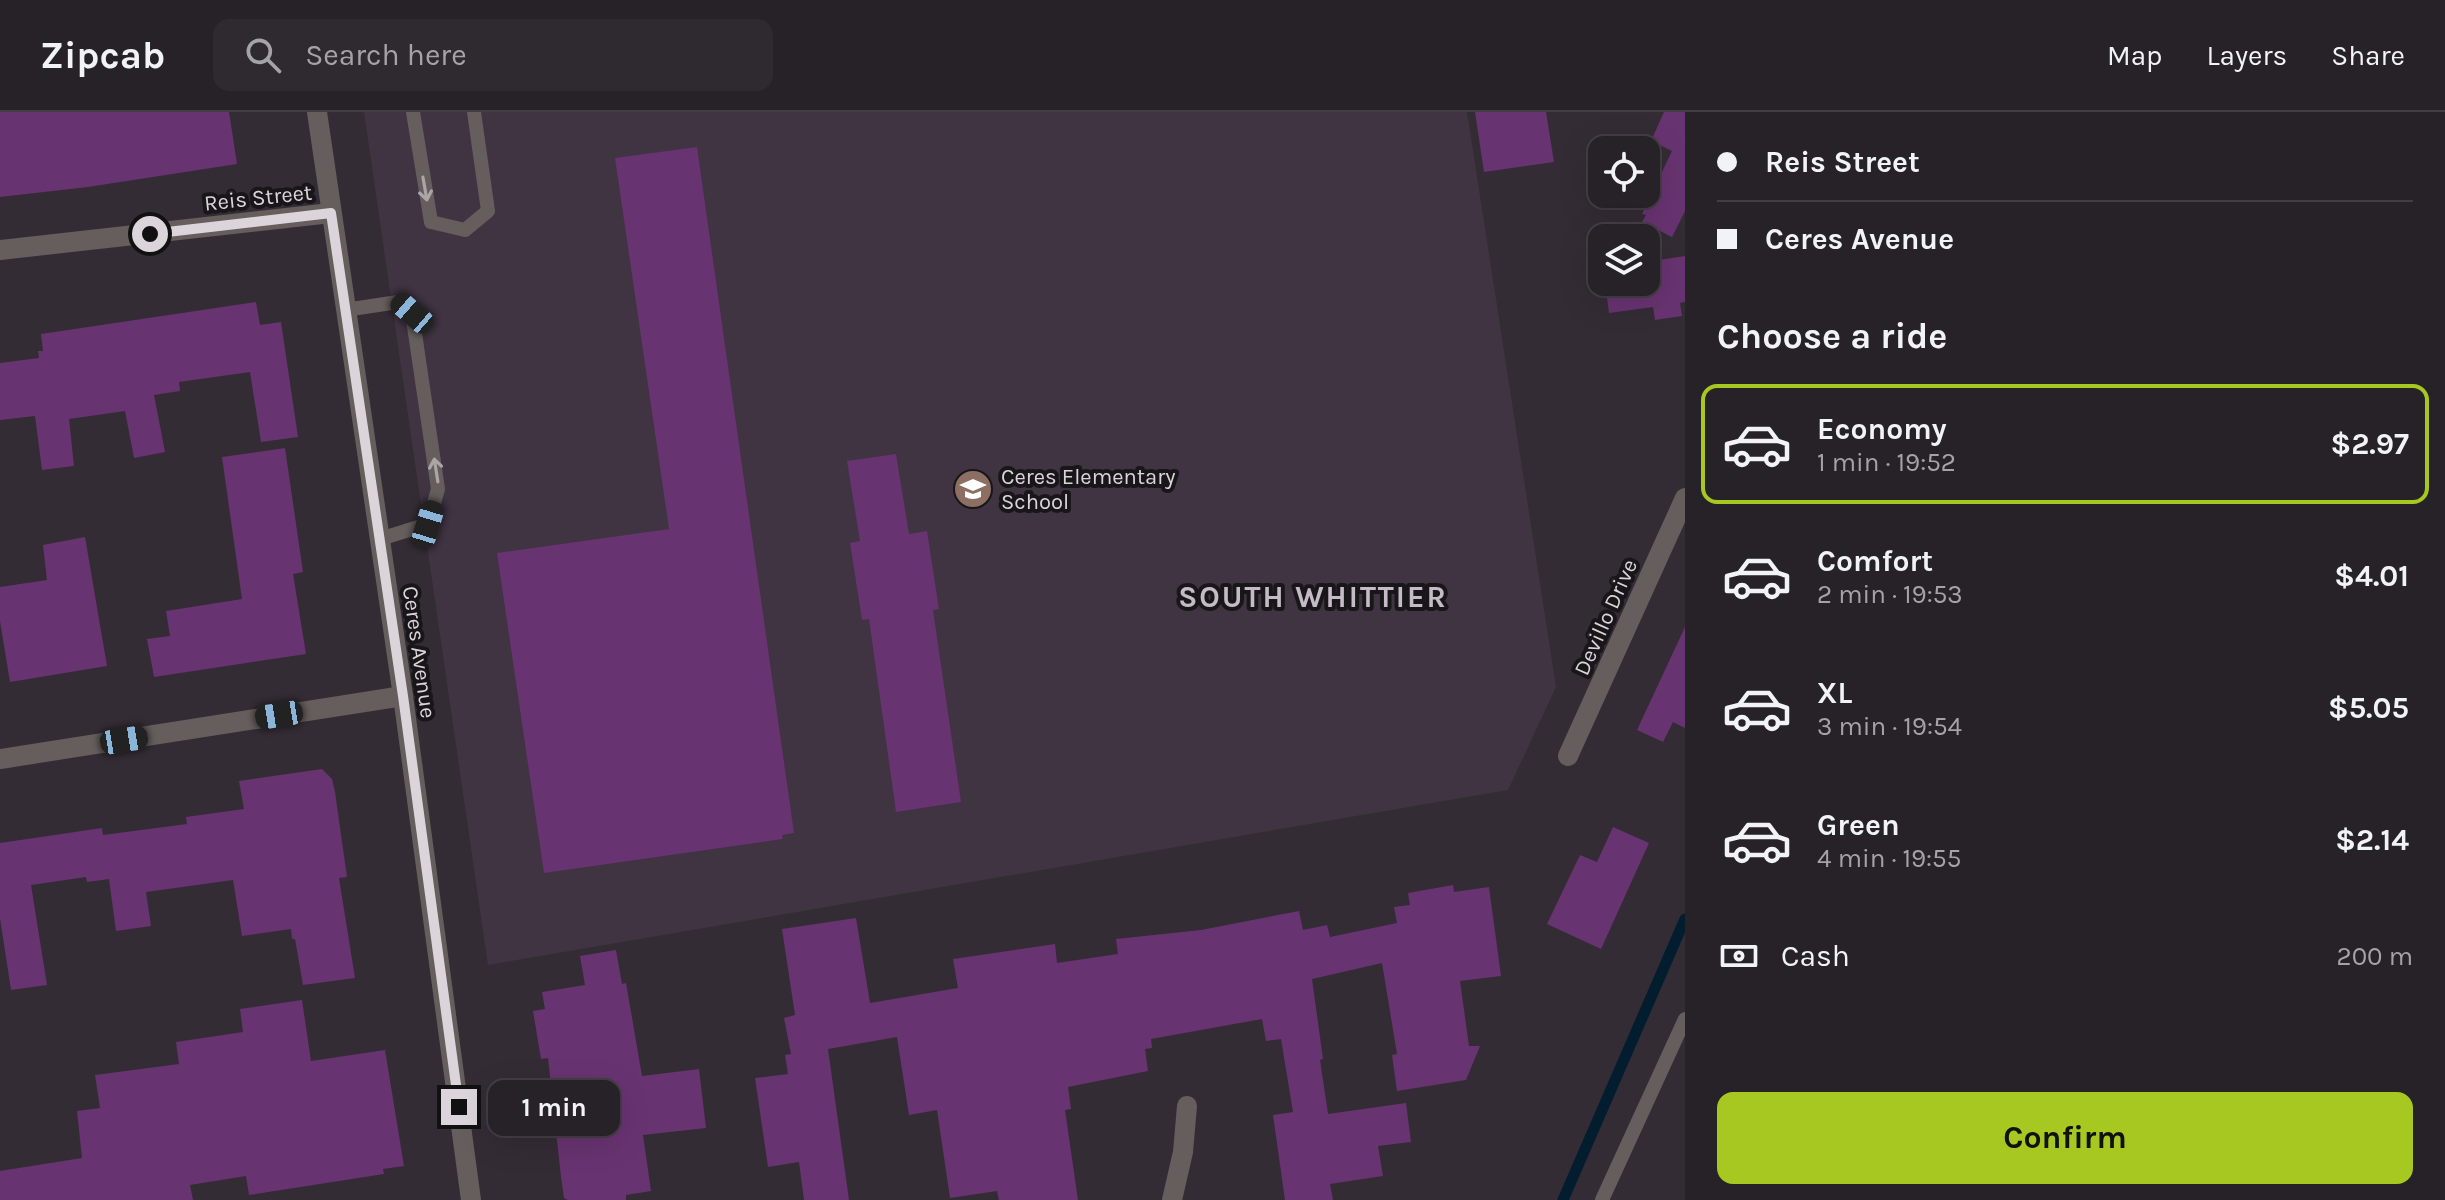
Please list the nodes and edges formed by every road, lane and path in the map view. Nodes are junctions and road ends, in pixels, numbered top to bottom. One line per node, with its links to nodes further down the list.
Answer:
1 (317, 112): 4 (street, Ceres Avenue)
2 (413, 112): 3 (lane, one-way to 3)
3 (474, 112)
4 (331, 213): 5 (street, Reis Street); 6 (street, Ceres Avenue)
5 (0, 250)
6 (345, 310): 8 (street, Ceres Avenue); 8 (lane, one-way to 6)
7 (1685, 498): 10 (street, Devillo Drive)
8 (380, 539): 9 (street, Ceres Avenue)
9 (403, 696): 11 (street); 14 (street, Ceres Avenue)
10 (1568, 756)
11 (0, 759)
12 (1685, 1019): 16 (lane)
13 (1187, 1106): 15 (street)
14 (471, 1200)
15 (1172, 1200)
16 (1602, 1200)

